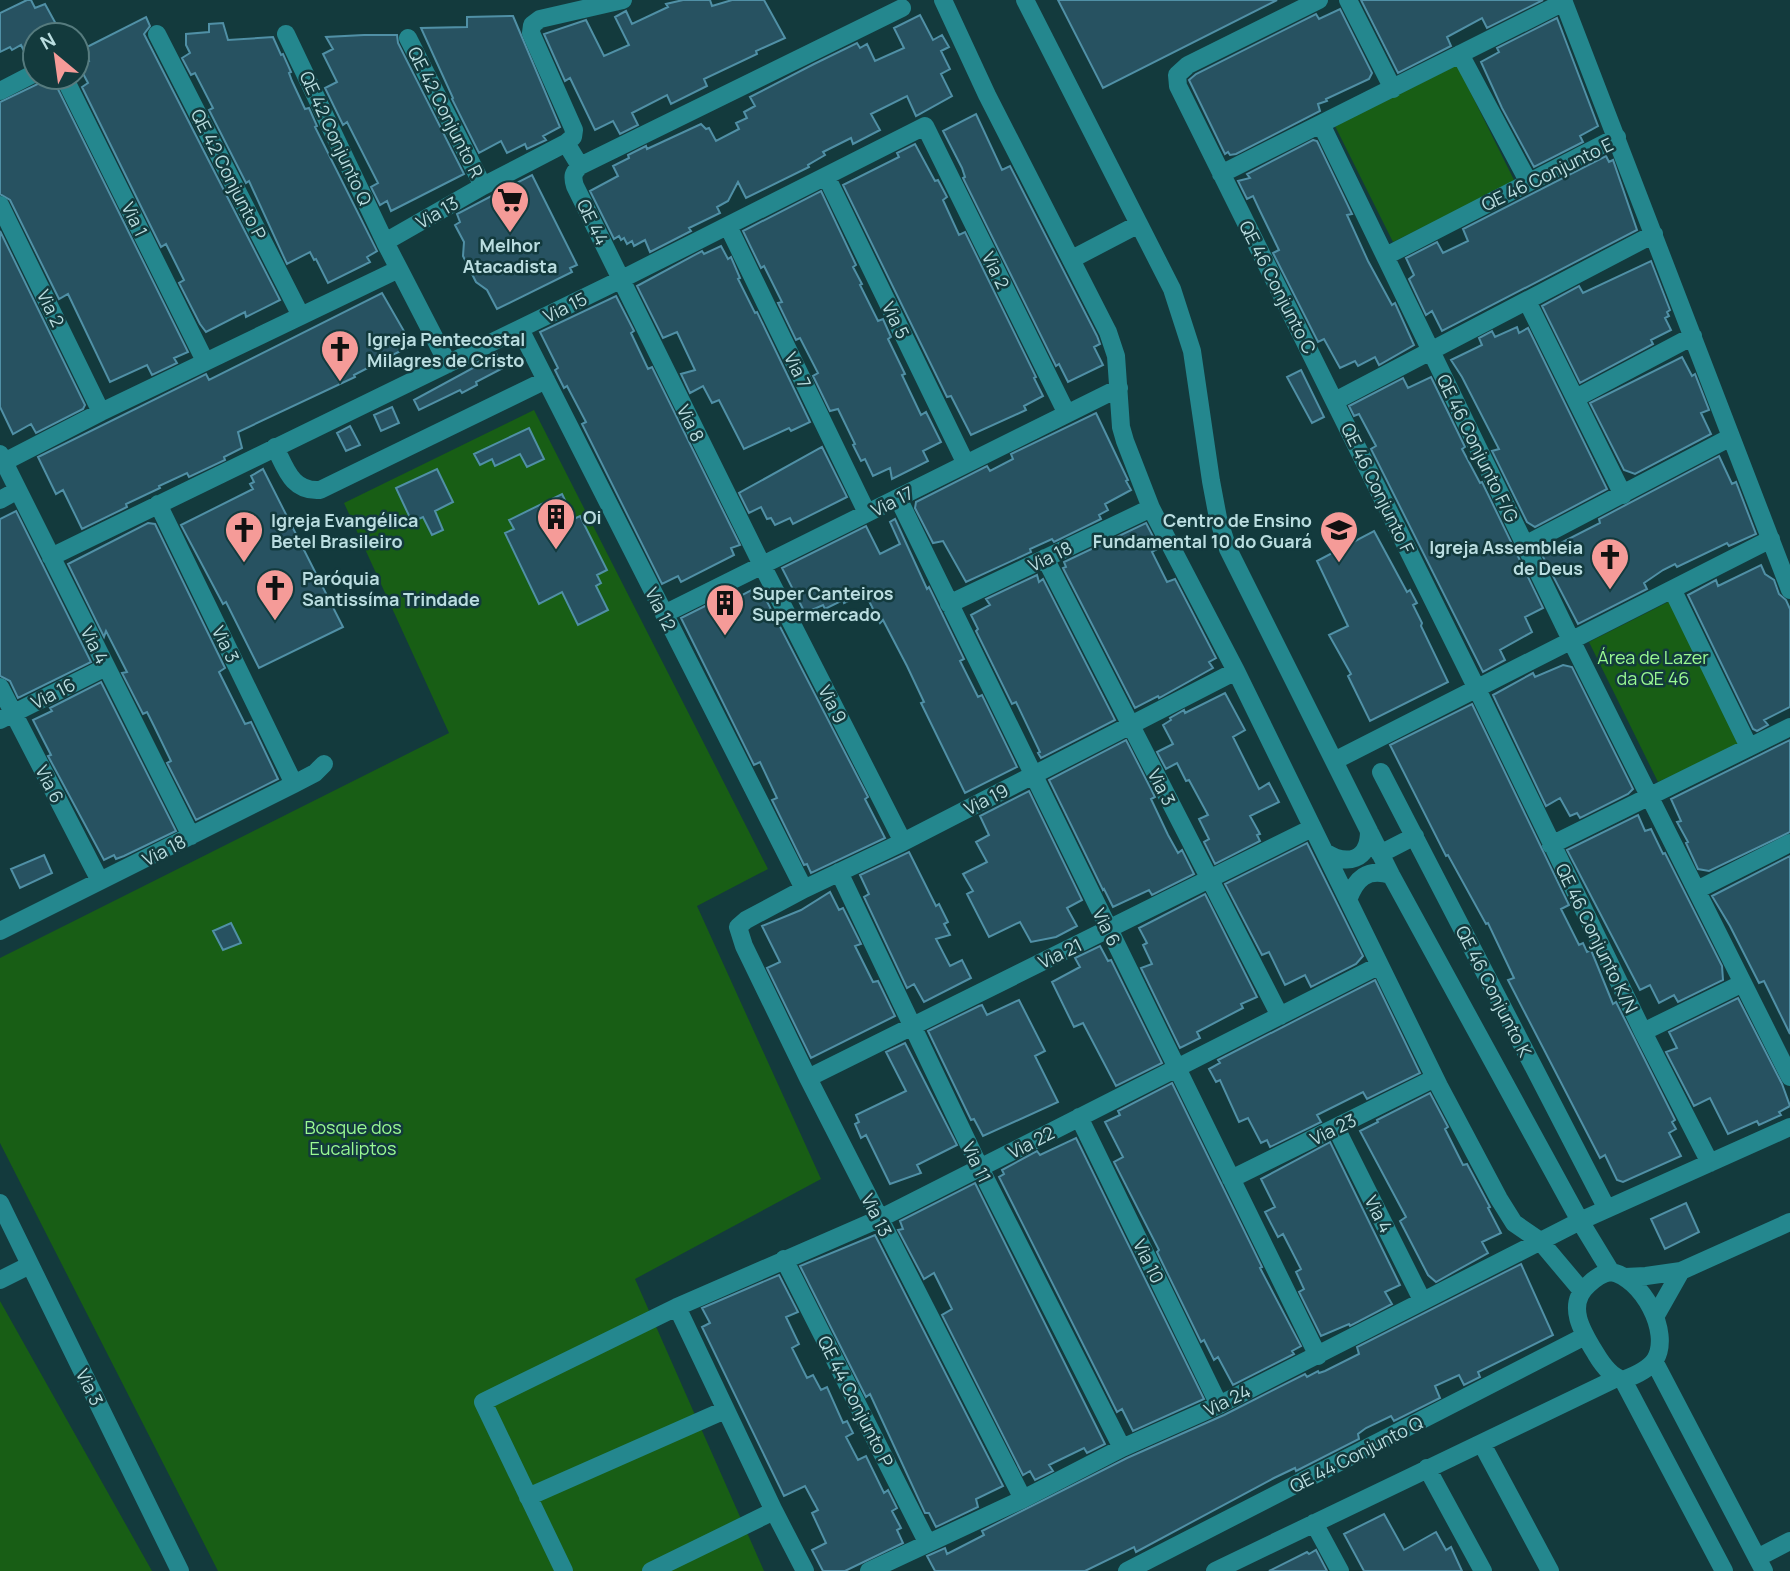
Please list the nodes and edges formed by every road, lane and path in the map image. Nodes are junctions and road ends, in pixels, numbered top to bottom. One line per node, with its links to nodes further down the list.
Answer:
1 (624, 0): 19 (street)
2 (943, 0): 31 (street)
3 (1025, 0): 26 (street)
4 (1319, 0): 21 (street, QE 46 Conjunto C)
5 (1348, 0): 13 (street)
6 (1564, 1): 11 (street); 18 (street)
7 (902, 8): 20 (street)
8 (157, 34): 35 (street, QE 42 Conjunto P)
9 (286, 34): 29 (street, QE 42 Conjunto Q)
10 (408, 38): 24 (street, QE 42 Conjunto R)
11 (1460, 54): 13 (street); 23 (street)
12 (21, 80): 14 (street)
13 (1393, 89): 16 (street)
14 (0, 91)
15 (71, 91): 39 (street, Via 1)
16 (1321, 124): 21 (street); 30 (street)
17 (926, 125): 22 (street, Via 15); 46 (street, Via 2)
18 (1617, 137): 23 (street, QE 46 Conjunto E); 28 (street, QE 46 Conjunto E)
19 (566, 143): 20 (street); 24 (street, Via 13)
20 (580, 166): 33 (street, QE 44)
21 (1221, 174): 44 (street, QE 46 Conjunto C)
22 (826, 176): 27 (street, Via 15); 50 (street, Via 5)
23 (1528, 181): 30 (street, QE 46 Conjunto E)
24 (483, 186): 29 (street, Via 13)
25 (0, 205): 45 (street, Via 2)
26 (1139, 224): 31 (street); 76 (street)
27 (728, 226): 33 (street, Via 15); 57 (street, Via 7)
28 (1654, 234): 34 (street); 37 (street, QE 46 Conjunto E)
29 (385, 242): 32 (street)
30 (1386, 256): 38 (street, QE 46 Conjunto F/G)
31 (1072, 259): 42 (street)
32 (399, 269): 35 (street); 40 (street)
33 (620, 280): 36 (street, Via 15); 62 (street, Via 8)
34 (1527, 301): 38 (street); 43 (street)
35 (301, 316): 39 (street)
36 (520, 329): 40 (street, Via 15); 41 (street, Via 12)
37 (1693, 336): 43 (street); 47 (street, QE 46 Conjunto E)
38 (1432, 350): 44 (street); 59 (street, QE 46 Conjunto F/G)
39 (205, 361): 45 (street)
40 (448, 364): 48 (street, Via 15)
41 (546, 380): 48 (street); 66 (street, Via 12)
42 (1119, 388): 46 (street, Via 17); 56 (street)
43 (1576, 398): 52 (street)
44 (1335, 401): 71 (street, QE 46 Conjunto F)
45 (102, 412): 49 (street)
46 (1067, 414): 50 (street, Via 17)
47 (1731, 437): 52 (street); 58 (street, QE 46 Conjunto E)
48 (275, 447): 55 (street, Via 15)
49 (2, 458): 51 (street, Via 4)
50 (966, 464): 53 (street, Via 17)
51 (18, 490): 54 (street); 60 (street, Via 4)
52 (1623, 495): 59 (street)
53 (898, 498): 57 (street, Via 17); 65 (street, Via 6)
54 (0, 499)
55 (158, 504): 60 (street, Via 15); 80 (street, Via 3)
56 (1151, 508): 61 (street, Via 18); 69 (street)
57 (867, 513): 62 (street, Via 17)
58 (1771, 539): 63 (street, QE 46 Conjunto E); 64 (street)
59 (1525, 545): 67 (street, QE 46 Conjunto F/G)
60 (51, 557): 68 (street, Via 4)
61 (1045, 558): 65 (street, Via 18); 73 (street, Via 3)
62 (762, 565): 66 (street, Via 17); 86 (street, Via 9)
63 (1790, 590)
64 (1673, 591): 67 (street); 75 (street)
65 (949, 604): 79 (street, Via 6)
66 (664, 614): 95 (street, Via 12)
67 (1572, 642): 71 (street); 81 (street, QE 46 Conjunto F/G)
68 (107, 667): 72 (street, Via 16); 84 (street, Via 4)
69 (1236, 671): 73 (street, Via 19); 82 (street)
70 (0, 687): 72 (street, Via 6)
71 (1477, 689): 76 (street); 88 (street, QE 46 Conjunto F)
72 (7, 717): 94 (street, Via 6)
73 (1131, 725): 79 (street, Via 19); 93 (street, Via 3)
74 (1790, 727): 75 (street)
75 (1749, 747): 81 (street)
76 (1334, 761): 83 (street)
77 (324, 764): 80 (street, Via 18)
78 (1381, 772): 85 (street, QE 46 Conjunto K)
79 (1033, 775): 86 (street, Via 19); 99 (street, Via 6)
80 (294, 784): 84 (street, Via 18)
81 (1650, 797): 88 (street); 96 (street, QE 46 Conjunto F/G)
82 (1312, 828): 89 (street); 93 (street, Via 21)
83 (1369, 831): 89 (street); 90 (street)
84 (191, 836): 94 (street, Via 18)
85 (1415, 836): 90 (street); 110 (street, QE 46 Conjunto K)
86 (903, 842): 91 (street, Via 19)
87 (1790, 843): 96 (street)
88 (1551, 845): 105 (street, QE 46 Conjunto K/N)
89 (1325, 852): 97 (street)
90 (1380, 854): 92 (street)
91 (839, 872): 95 (street, Via 19); 104 (street, Via 11)
92 (1391, 875): 97 (street); 111 (street)
93 (1209, 879): 99 (street, Via 21); 103 (street, Via 3)
94 (100, 881): 100 (street, Via 18)
95 (804, 889): 98 (street, Via 19)
96 (1697, 890): 102 (street, QE 46 Conjunto F/G)
97 (1348, 900): 101 (street)
98 (738, 927): 108 (street, Via 13)
99 (1108, 929): 104 (street, Via 21); 106 (street, Via 6)
100 (0, 931)
101 (1378, 966): 103 (street, Via 22); 109 (street)
102 (1743, 983): 105 (street); 107 (street, QE 46 Conjunto F/G)
103 (1280, 1016): 106 (street, Via 22)
104 (913, 1026): 108 (street, Via 21); 116 (street, Via 11)
105 (1643, 1032): 115 (street, QE 46 Conjunto K/N)
106 (1176, 1068): 112 (street, Via 22); 117 (street, Via 6)
107 (1790, 1077)
108 (808, 1078): 120 (street, Via 13)
109 (1435, 1078): 114 (street, Via 23); 123 (street)
110 (1541, 1084): 111 (street); 119 (street, QE 46 Conjunto K)
111 (1514, 1098): 121 (street)
112 (1079, 1118): 116 (street, Via 22); 137 (street, Via 10)
113 (1790, 1127): 115 (street)
114 (1336, 1128): 117 (street, Via 23); 130 (street, Via 4)
115 (1710, 1163): 119 (street)
116 (980, 1168): 120 (street, Via 22); 140 (street, Via 11)
117 (1231, 1180): 134 (street, Via 6)
118 (0, 1203): 125 (street, Via 3)
119 (1607, 1209): 121 (street)
120 (879, 1219): 124 (street, Via 22); 143 (street, Via 13)
121 (1580, 1221): 123 (street, Via 24); 127 (street)
122 (1790, 1222): 126 (street)
123 (1540, 1241): 129 (street); 130 (street, Via 24)
124 (784, 1259): 131 (street, Via 22); 147 (street, QE 44 Conjunto P)
125 (30, 1265): 128 (street); 149 (street, Via 3)
126 (1681, 1271): 127 (street); 132 (street)
127 (1618, 1274): 129 (street); 132 (street)
128 (0, 1280)
129 (1582, 1291): 133 (street)
130 (1422, 1300): 134 (street, Via 24)
131 (677, 1307): 138 (street); 142 (street, Via 22)
132 (1655, 1317): 135 (street)
133 (1585, 1336): 136 (street); 154 (street, QE 44 Conjunto Q)
134 (1318, 1356): 137 (street, Via 24)
135 (1654, 1361): 136 (street); 148 (street)
136 (1620, 1379): 139 (street); 159 (street)
137 (1219, 1405): 140 (street, Via 24)
138 (725, 1410): 142 (street); 144 (street)
139 (1482, 1444): 141 (street); 158 (street)
140 (1122, 1448): 143 (street, Via 24)
141 (1427, 1468): 145 (street); 157 (street)
142 (528, 1497): 150 (street)
143 (1023, 1499): 147 (street, Via 24)
144 (774, 1511): 151 (street); 152 (street)
145 (1314, 1523): 155 (street); 156 (street)
146 (1790, 1541): 148 (street)
147 (928, 1542): 153 (street, Via 24)
148 (1761, 1565)
149 (180, 1571)
150 (564, 1571)
151 (651, 1571)
152 (805, 1571)
153 (869, 1571)
154 (1127, 1571)
155 (1215, 1571)
156 (1340, 1571)
157 (1483, 1571)
158 (1550, 1571)
159 (1724, 1571)

